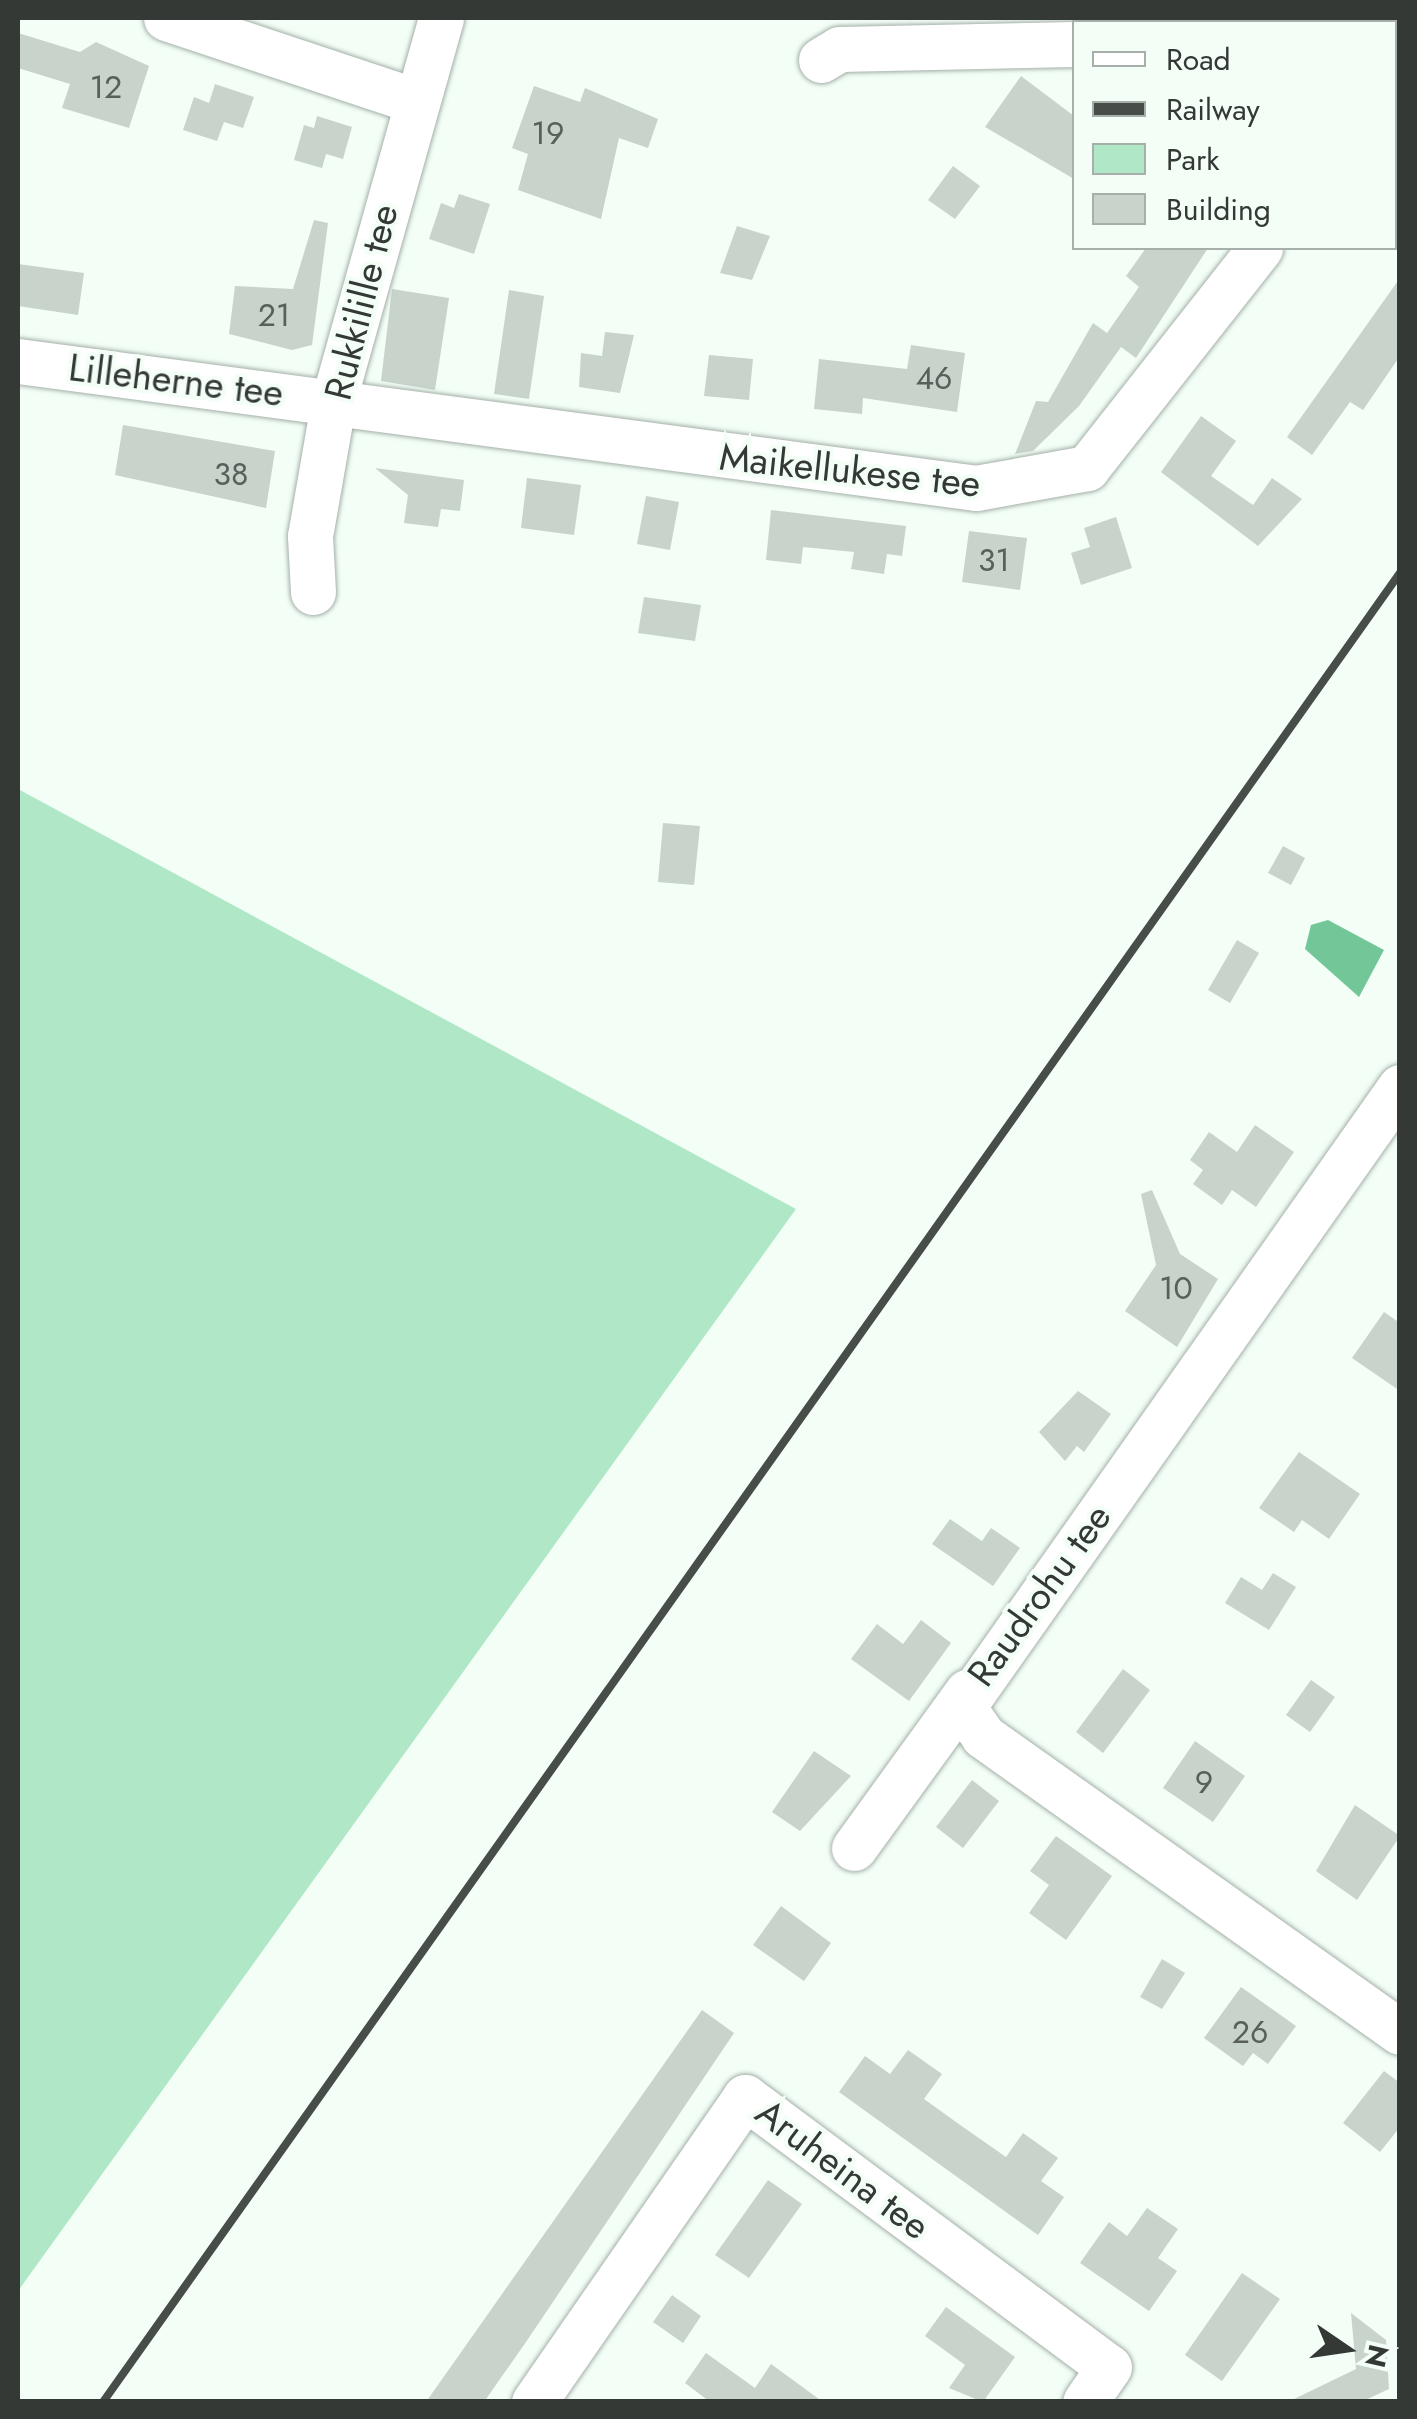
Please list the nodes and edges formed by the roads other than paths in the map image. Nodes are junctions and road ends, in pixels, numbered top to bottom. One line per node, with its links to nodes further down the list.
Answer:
1 (166, 18): 5 (street)
2 (440, 18): 5 (street, Rukkilille tee)
3 (1072, 44): 4 (street)
4 (821, 60)
5 (413, 100): 8 (street, Rukkilille tee)
6 (1258, 250): 8 (street, Maikellukese tee)
7 (18, 362): 8 (street, Lilleherne tee)
8 (334, 399): 9 (street, Rukkilille tee)
9 (313, 592)
10 (1400, 1087): 11 (street, Raudrohu tee)
11 (967, 1692): 12 (street); 13 (street, Raudrohu tee)
12 (854, 1848)
13 (1400, 2032)
14 (534, 2402): 15 (street, Aruheina tee)
15 (1085, 2402)

